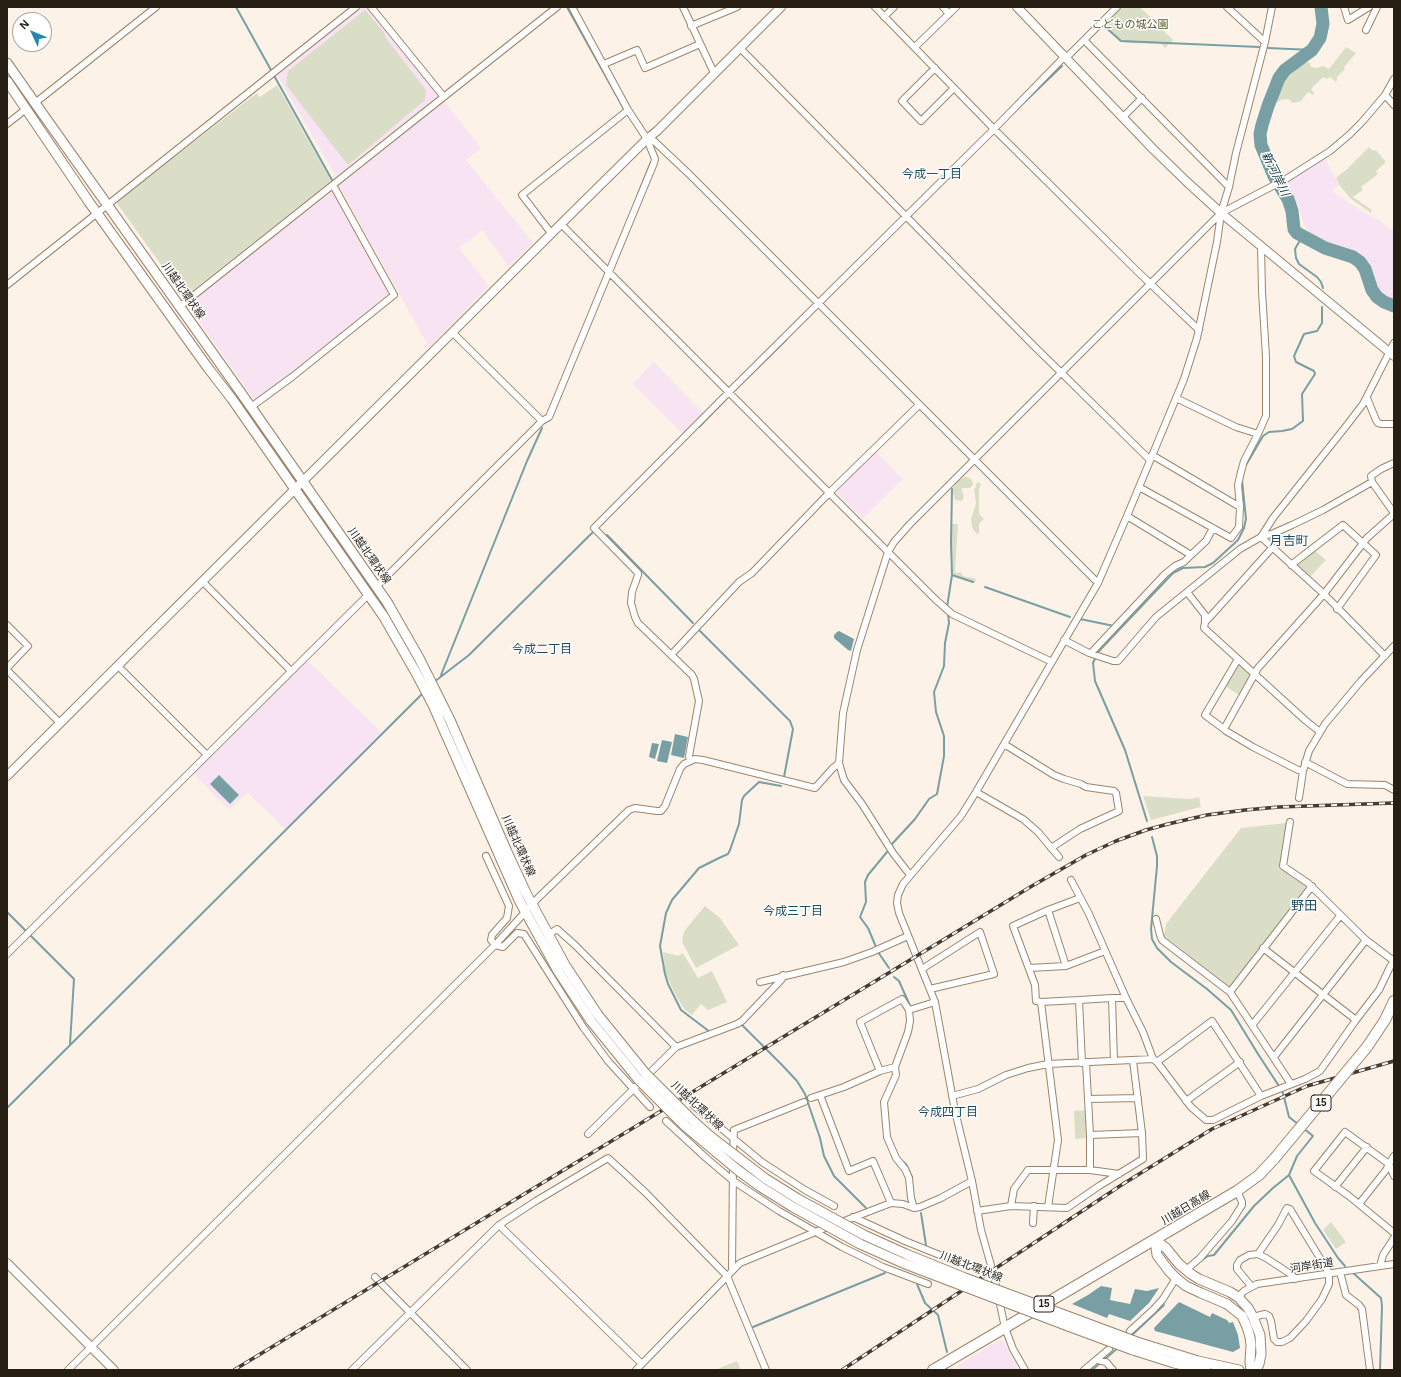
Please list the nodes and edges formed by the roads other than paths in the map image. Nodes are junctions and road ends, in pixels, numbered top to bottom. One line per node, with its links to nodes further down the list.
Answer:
1 (156, 7): 40 (street)
2 (356, 7): 50 (street)
3 (371, 7): 38 (street)
4 (557, 7): 38 (street)
5 (572, 7): 31 (street)
6 (683, 7): 22 (street)
7 (737, 7): 22 (street)
8 (781, 7): 28 (street)
9 (875, 7): 21 (street)
10 (894, 7): 21 (street)
11 (943, 7): 20 (street)
12 (956, 7): 20 (street)
13 (1017, 7): 29 (street)
14 (1116, 7): 24 (street)
15 (1227, 7): 25 (street)
16 (1272, 7): 25 (street)
17 (1344, 7): 18 (street)
18 (1369, 7)
19 (1378, 7): 23 (street)
20 (949, 14): 27 (street)
21 (884, 17): 27 (street)
22 (692, 26): 26 (street)
23 (1366, 30)
24 (1084, 40): 29 (street); 39 (street)
25 (1265, 42): 49 (street)
26 (700, 44): 31 (street); 33 (street)
27 (915, 47): 32 (street)
28 (740, 48): 33 (street); 53 (street)
29 (1065, 57): 44 (street); 46 (street)
30 (7, 63): 40 (main road, 川越北環状線)
31 (604, 64): 43 (street)
32 (935, 68): 36 (street); 36 (street)
33 (714, 73): 47 (street)
34 (1394, 79): 37 (street)
35 (7, 81): 42 (main road, 川越北環状線)
36 (954, 88): 46 (street)
37 (1385, 95): 41 (street); 52 (street)
38 (444, 97): 48 (street)
39 (1142, 98): 44 (street); 49 (street)
40 (35, 104): 50 (main road, 川越北環状線)
41 (1394, 105)
42 (26, 109): 45 (street); 51 (main road, 川越北環状線)
43 (628, 110): 47 (street); 55 (street)
44 (1123, 117): 52 (street)
45 (7, 124)
46 (994, 129): 53 (street); 58 (street)
47 (647, 139): 54 (street); 57 (street); 60 (street)
48 (333, 184): 61 (street); 71 (street)
49 (1229, 186): 52 (street)
50 (107, 205): 51 (street); 61 (main road, 川越北環状線)
51 (98, 213): 59 (street); 81 (main road, 川越北環状線)
52 (1221, 213): 56 (street); 58 (street); 62 (street)
53 (906, 216): 60 (street); 66 (street)
54 (561, 224): 55 (street); 57 (street)
55 (551, 233): 63 (street)
56 (1261, 246): 65 (street); 74 (street)
57 (607, 270): 67 (street); 72 (street)
58 (1150, 284): 62 (street); 66 (street)
59 (7, 285)
60 (818, 304): 67 (street); 70 (street)
61 (179, 307): 71 (main road, 川越北環状線)
62 (1199, 330): 68 (street)
63 (452, 332): 72 (street); 78 (street)
64 (1394, 343): 65 (street)
65 (1392, 354): 69 (street)
66 (1062, 372): 75 (street); 76 (street)
67 (729, 392): 82 (street); 107 (street)
68 (1176, 398): 74 (street); 75 (street)
69 (1367, 398): 73 (street); 87 (street)
70 (919, 405): 76 (street); 82 (street)
71 (251, 407): 78 (main road, 川越北環状線)
72 (542, 421): 97 (street)
73 (1394, 424)
74 (1258, 434): 83 (street)
75 (1151, 458): 80 (street); 83 (street)
76 (974, 460): 92 (street); 96 (street)
77 (1394, 463): 79 (street)
78 (303, 481): 81 (street); 97 (main road, 川越北環状線)
79 (1372, 482): 84 (street); 87 (street)
80 (1139, 487): 85 (street); 86 (street)
81 (295, 489): 95 (street); 100 (main road, 川越北環状線)
82 (830, 492): 92 (street); 107 (street)
83 (1240, 507): 88 (street)
84 (1394, 514): 89 (street)
85 (1127, 516): 93 (street); 96 (street)
86 (1213, 528): 88 (street); 93 (street)
87 (1261, 537): 90 (street); 91 (street)
88 (1231, 538): 91 (street)
89 (1362, 544): 94 (street); 99 (street); 101 (street)
90 (1272, 548): 94 (street); 102 (street)
91 (1240, 549): 98 (street)
92 (888, 552): 110 (street); 122 (street)
93 (1191, 555): 106 (street)
94 (1291, 564): 99 (street)
95 (202, 581): 111 (street); 113 (street)
96 (1098, 584): 104 (street)
97 (376, 587): 136 (main road, 川越北環状線)
98 (1187, 592): 102 (street); 106 (street)
99 (1324, 594): 101 (street); 114 (street)
100 (368, 595): 113 (street); 138 (main road, 川越北環状線)
101 (1337, 609): 108 (street)
102 (1205, 622): 109 (street)
103 (7, 625): 112 (street)
104 (1064, 640): 106 (street); 110 (street)
105 (1394, 646): 108 (street)
106 (1091, 653)
107 (671, 655): 120 (street)
108 (1385, 656): 117 (street)
109 (1238, 659): 114 (street); 116 (street)
110 (1052, 662): 118 (street)
111 (118, 666): 115 (street); 119 (street)
112 (7, 669): 115 (street)
113 (291, 671): 119 (street)
114 (1255, 673): 116 (street); 117 (street)
115 (60, 723): 124 (street)
116 (1224, 729): 123 (street)
117 (1320, 732): 121 (street)
118 (1004, 744): 126 (street); 129 (street)
119 (207, 755): 147 (street)
120 (690, 761): 122 (street); 136 (street)
121 (1305, 762): 123 (street); 125 (street)
122 (839, 764): 132 (street)
123 (1303, 771): 127 (street)
124 (7, 776)
125 (1394, 790)
126 (976, 792): 129 (street); 132 (street)
127 (1299, 798)
128 (1290, 822): 134 (street)
129 (1051, 848): 131 (street)
130 (486, 856): 144 (street)
131 (1059, 857)
132 (910, 875): 142 (street)
133 (1071, 880): 135 (street)
134 (1312, 886): 139 (street); 145 (street)
135 (1080, 898): 137 (street); 146 (street)
136 (532, 905): 138 (street); 141 (main road, 川越北環状線)
137 (1048, 910): 149 (street); 150 (street)
138 (525, 912): 144 (street); 166 (main road, 川越北環状線)
139 (1340, 916): 143 (street); 152 (street)
140 (1156, 919): 156 (street)
141 (548, 935): 166 (main road, 川越北環状線); 170 (street)
142 (908, 936): 151 (street); 153 (street)
143 (1366, 940): 148 (street); 157 (street)
144 (495, 945): 181 (street); 244 (street)
145 (1263, 948): 152 (street); 156 (street)
146 (1104, 951): 149 (street); 159 (street)
147 (7, 954)
148 (1394, 961): 167 (street)
149 (1066, 966): 150 (street)
150 (1029, 968): 163 (street)
151 (922, 970): 155 (street); 155 (street)
152 (1294, 972): 157 (street); 169 (street)
153 (784, 975): 154 (street); 170 (street)
154 (760, 982)
155 (930, 989): 162 (street)
156 (1230, 992): 169 (street)
157 (1323, 995): 167 (street); 171 (street)
158 (1112, 998): 159 (street); 160 (street); 172 (street)
159 (1126, 998): 174 (street)
160 (1079, 1000): 163 (street); 176 (street)
161 (1394, 1001): 168 (main road, 川越日高線 / 15)
162 (935, 1002): 164 (street); 183 (street)
163 (1041, 1002): 177 (street)
164 (909, 1010): 178 (street); 179 (street)
165 (1394, 1014): 168 (street)
166 (595, 1018): 243 (main road, 川越北環状線, bridge)
167 (1356, 1020): 180 (street)
168 (1385, 1020): 207 (main road, 川越日高線 / 15, bridge)
169 (1253, 1024): 171 (street)
170 (676, 1047): 181 (street)
171 (1274, 1057): 180 (street)
172 (1114, 1061): 173 (street); 176 (street)
173 (1133, 1061): 174 (street); 186 (street)
174 (1155, 1061): 175 (street); 188 (street)
175 (1240, 1062): 184 (street); 188 (street)
176 (1084, 1063): 177 (street); 187 (street)
177 (1048, 1064): 183 (street); 201 (street)
178 (895, 1067): 179 (street); 214 (street)
179 (880, 1070): 182 (street)
180 (1291, 1084): 184 (street)
181 (633, 1089): 191 (street); 194 (street)
182 (820, 1095): 185 (street); 208 (street)
183 (952, 1096): 205 (street)
184 (1262, 1096): 188 (street)
185 (811, 1098)
186 (1138, 1098): 187 (street); 193 (street)
187 (1088, 1099): 195 (street)
188 (1186, 1101)
189 (804, 1102): 196 (street)
190 (694, 1106): 196 (street)
191 (650, 1107)
192 (666, 1121): 204 (street)
193 (1142, 1133): 195 (street); 202 (street)
194 (588, 1134)
195 (1090, 1135): 200 (street)
196 (734, 1140): 204 (street); 210 (street)
197 (1367, 1147): 199 (street); 206 (street); 206 (street)
198 (1394, 1156): 199 (street)
199 (1389, 1164): 203 (street); 209 (street)
200 (1090, 1170): 201 (street); 202 (street)
201 (1054, 1171): 211 (street); 213 (street)
202 (1119, 1174): 213 (street)
203 (1394, 1176)
204 (732, 1180): 219 (street); 228 (street)
205 (972, 1181): 214 (street); 215 (street)
206 (1335, 1187): 209 (street)
207 (1237, 1191): 222 (main road, 川越日高線 / 15); 229 (street)
208 (891, 1203): 214 (street); 216 (street)
209 (1359, 1204): 220 (street)
210 (834, 1206)
211 (1012, 1206): 212 (street); 215 (street)
212 (1034, 1206): 213 (street); 217 (street)
213 (1048, 1207)
214 (914, 1208)
215 (977, 1211): 241 (street)
216 (853, 1217): 219 (street); 224 (street)
217 (1034, 1223)
218 (499, 1225): 232 (street); 239 (street); 247 (street)
219 (815, 1233): 228 (street); 236 (street)
220 (1394, 1233)
221 (1394, 1238): 227 (street)
222 (1155, 1240): 229 (main road); 234 (main road); 241 (main road, 川越日高線 / 15)
223 (1258, 1254): 231 (street); 235 (street); 237 (street)
224 (957, 1262)
225 (7, 1263): 244 (street)
226 (1394, 1264): 227 (street, 河岸街道)
227 (1380, 1266): 230 (street, 河岸街道)
228 (732, 1270): 232 (street)
229 (1186, 1270): 238 (main road)
230 (1340, 1272): 231 (street, 河岸街道); 261 (street)
231 (1329, 1273): 235 (street, 河岸街道); 240 (street)
232 (727, 1276): 247 (street); 252 (street)
233 (375, 1277): 239 (street)
234 (1176, 1278): 242 (street); 259 (main road)
235 (1294, 1279): 237 (street, 河岸街道)
236 (928, 1284)
237 (1251, 1286): 238 (street, 河岸街道)
238 (1238, 1297): 240 (main road)
239 (410, 1312): 250 (street); 251 (street)
240 (1253, 1317): 260 (main road)
241 (1005, 1328): 253 (main road, 川越日高線 / 15); 254 (street)
242 (1130, 1331)
243 (1135, 1346): 257 (main road, 川越北環状線); 258 (main road, 川越北環状線)
244 (90, 1347): 248 (street); 249 (street)
245 (1109, 1349): 246 (street)
246 (1098, 1360): 255 (street); 256 (street)
247 (641, 1367)
248 (68, 1370)
249 (114, 1370)
250 (352, 1370)
251 (467, 1370)
252 (766, 1370)
253 (933, 1370)
254 (1025, 1370)
255 (1084, 1370)
256 (1113, 1370)
257 (1206, 1370)
258 (1238, 1370)
259 (1251, 1370)
260 (1256, 1370)
261 (1370, 1370)

